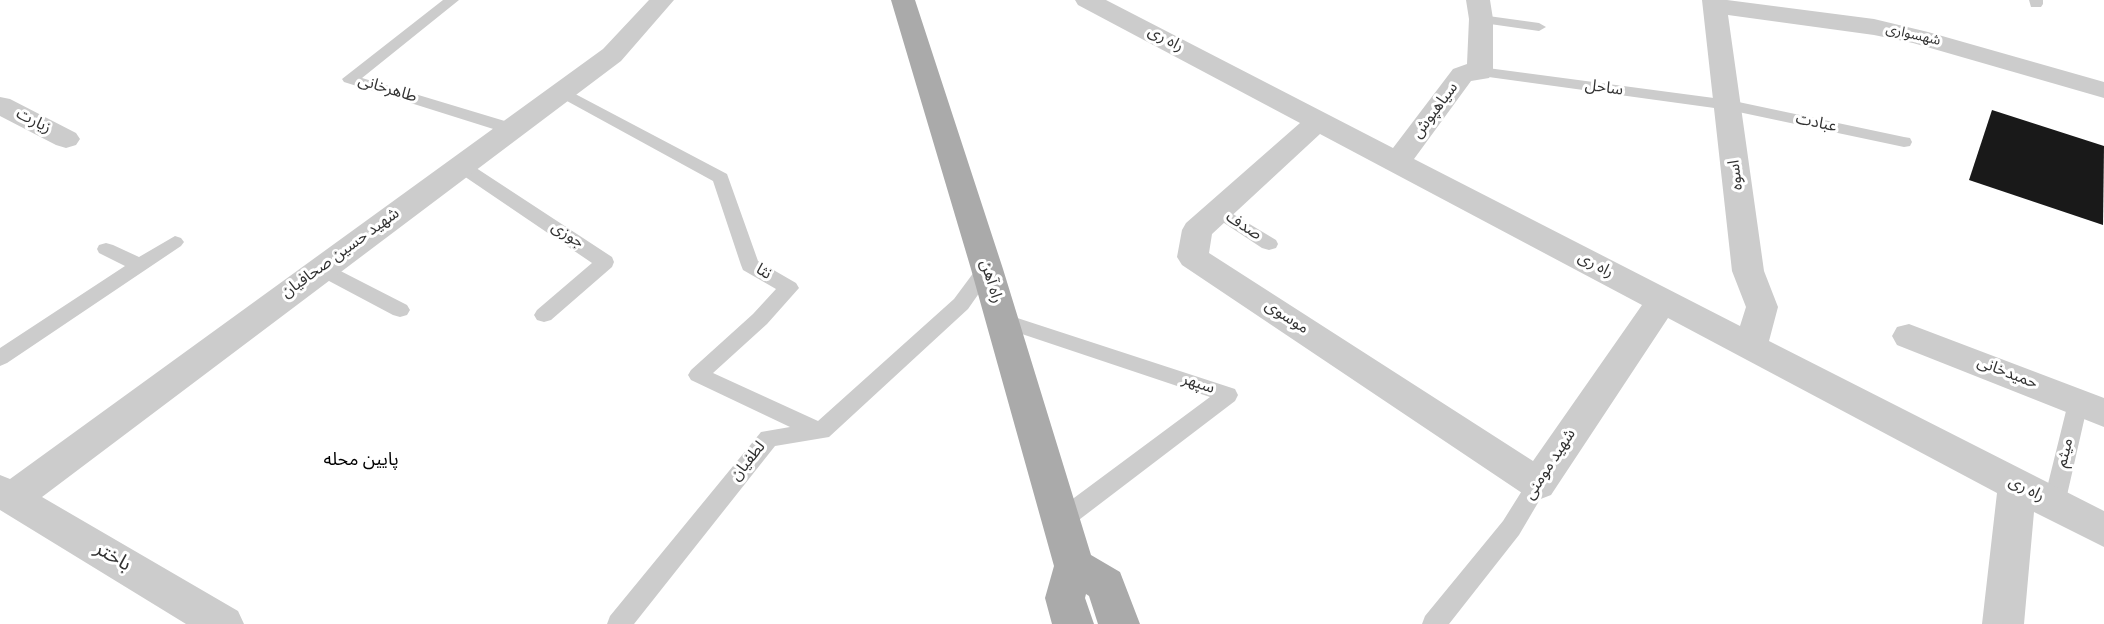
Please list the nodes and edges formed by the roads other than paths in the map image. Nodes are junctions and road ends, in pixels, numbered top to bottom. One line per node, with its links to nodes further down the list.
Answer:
1 (452, 0): 14 (lane, طاهرخانی)
2 (662, 0): 10 (street, شهید حسین صحافیان)
3 (903, 0): 25 (main road, راه آهن)
4 (1087, 0): 13 (street, راه ری)
5 (1715, 3): 9 (street, شهسواری); 12 (street, اسوه)
6 (1479, 10): 7 (lane); 8 (street)
7 (1539, 27)
8 (1480, 72): 12 (lane, ساحل); 17 (street, سیاهپوش)
9 (2104, 90)
10 (562, 92): 14 (street, شهید حسین صحافیان); 34 (lane, نثا)
11 (0, 105): 15 (street, زیارت)
12 (1729, 105): 16 (lane, عبادت); 31 (street, اسوه)
13 (1318, 121): 17 (street, راه ری); 19 (street, موسوی)
14 (512, 129): 18 (street, شهید حسین صحافیان)
15 (66, 139)
16 (1904, 142)
17 (1396, 162): 26 (street, راه ری)
18 (460, 166): 24 (street, شهید حسین صحافیان); 28 (lane, جوزی)
19 (1218, 211): 21 (lane, صدف); 35 (street, موسوی)
20 (175, 242): 23 (lane)
21 (1269, 244)
22 (106, 249): 23 (lane)
23 (140, 265): 32 (lane)
24 (321, 268): 27 (lane); 37 (street, شهید حسین صحافیان)
25 (987, 269): 29 (main road, راه آهن); 34 (lane)
26 (1662, 301): 31 (street, راه ری); 35 (street, شهید مومنی)
27 (400, 310)
28 (544, 315)
29 (1002, 320): 39 (main road, راه آهن); 39 (lane, سپهر)
30 (1909, 336): 33 (street, حمیدخانی)
31 (1750, 347): 36 (street, راه ری)
32 (0, 358)
33 (2091, 408): 38 (lane, میثم)
34 (820, 431): 43 (lane, لطفیان)
35 (1538, 484): 46 (lane, شهید مومنی)
36 (2017, 485): 38 (street, راه ری); 47 (street)
37 (6, 495): 42 (street, باختر)
38 (2054, 504): 40 (street, راه ری)
39 (1059, 522): 41 (main road, راه آهن)
40 (2104, 530)
41 (1074, 566): 44 (main road); 45 (main road)
42 (223, 624)
43 (619, 624)
44 (1073, 624)
45 (1119, 624)
46 (1434, 624)
47 (2003, 624)

